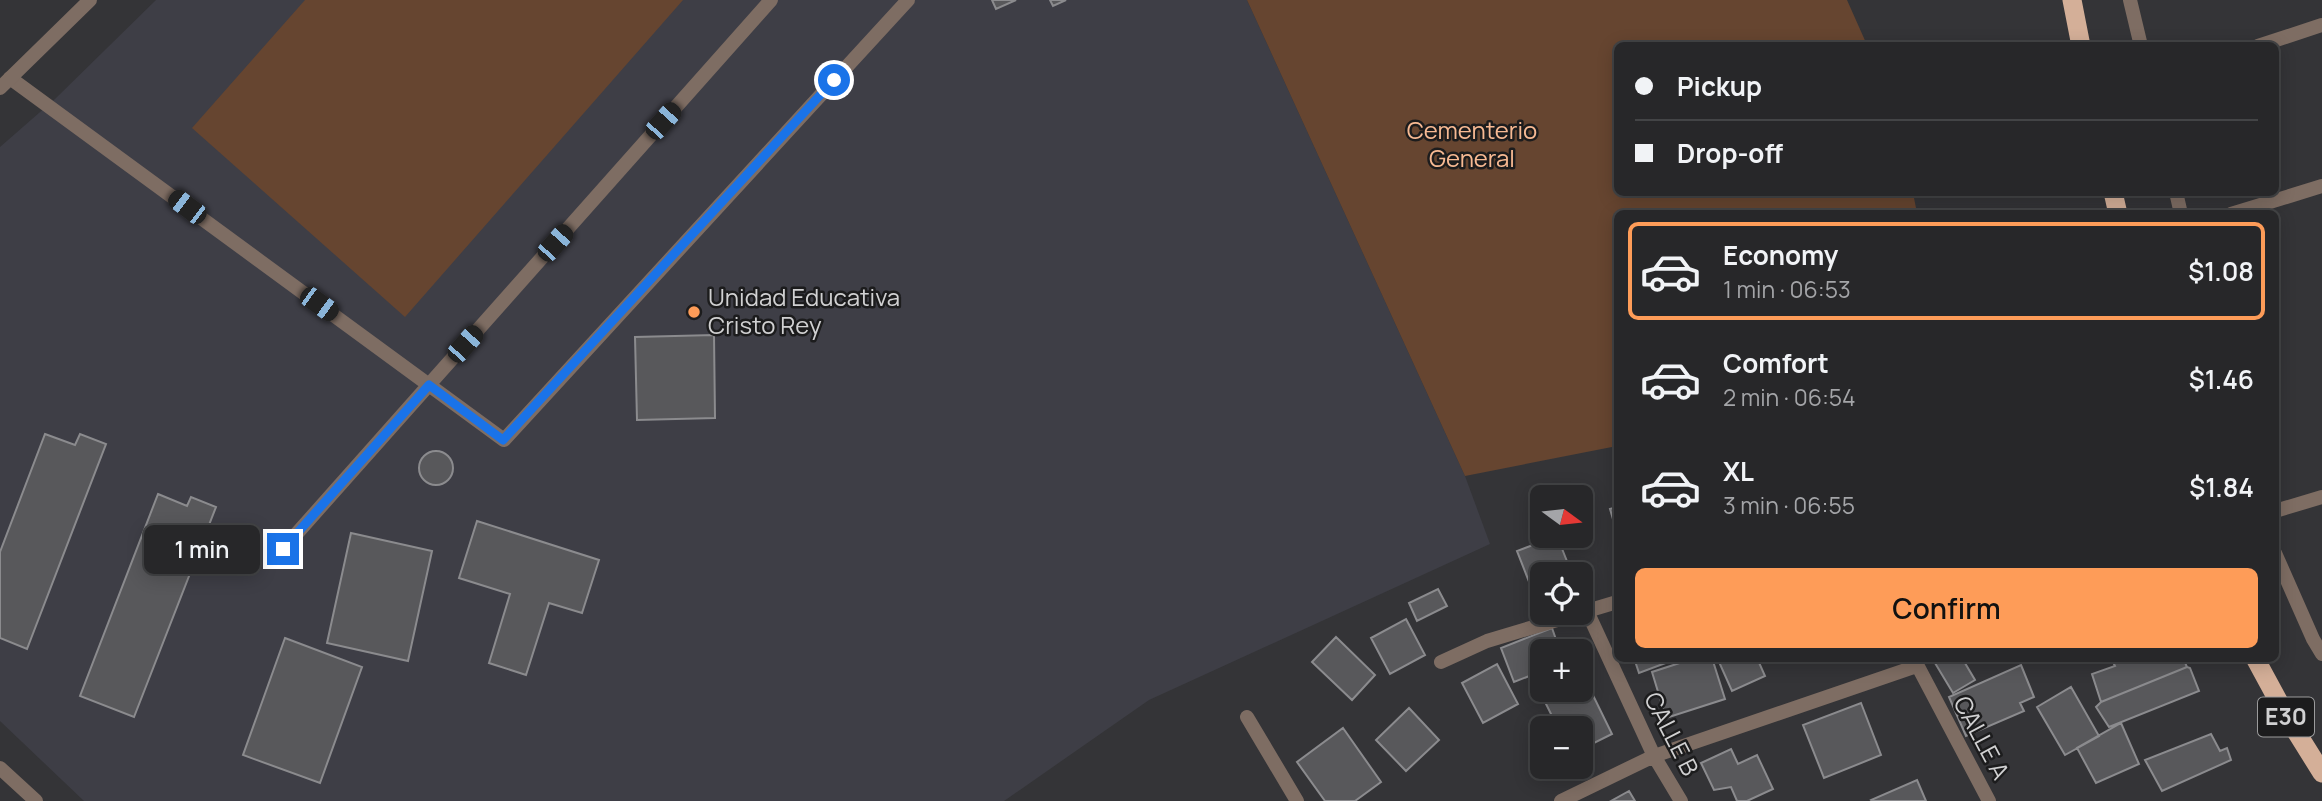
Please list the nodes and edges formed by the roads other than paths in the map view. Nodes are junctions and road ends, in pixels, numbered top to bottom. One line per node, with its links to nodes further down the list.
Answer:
1 (90, 0): 10 (street)
2 (771, 0): 13 (street)
3 (908, 0): 13 (street)
4 (2073, 0): 7 (highway)
5 (2130, 0): 8 (street)
6 (2322, 25): 9 (street)
7 (2080, 42)
8 (2140, 42)
9 (2270, 42)
10 (5, 83): 13 (street)
11 (2322, 186): 12 (street)
12 (2244, 210)
13 (429, 385): 16 (street)
14 (2322, 497): 15 (street)
15 (2279, 510)
16 (283, 549)
17 (2279, 563): 22 (street)
18 (1614, 603): 19 (street)
19 (1593, 609)
20 (1593, 624): 27 (street, CALLE B)
21 (1539, 625): 23 (street)
22 (2322, 654)
23 (1441, 662)
24 (1915, 662): 27 (street); 34 (street, CALLE A)
25 (2257, 662): 29 (highway, E30)
26 (1247, 717): 31 (street)
27 (1654, 755): 32 (street); 33 (street, CALLE B)
28 (0, 768): 30 (street)
29 (2322, 773)
30 (36, 801)
31 (1297, 801)
32 (1562, 801)
33 (1681, 801)
34 (1989, 801)

